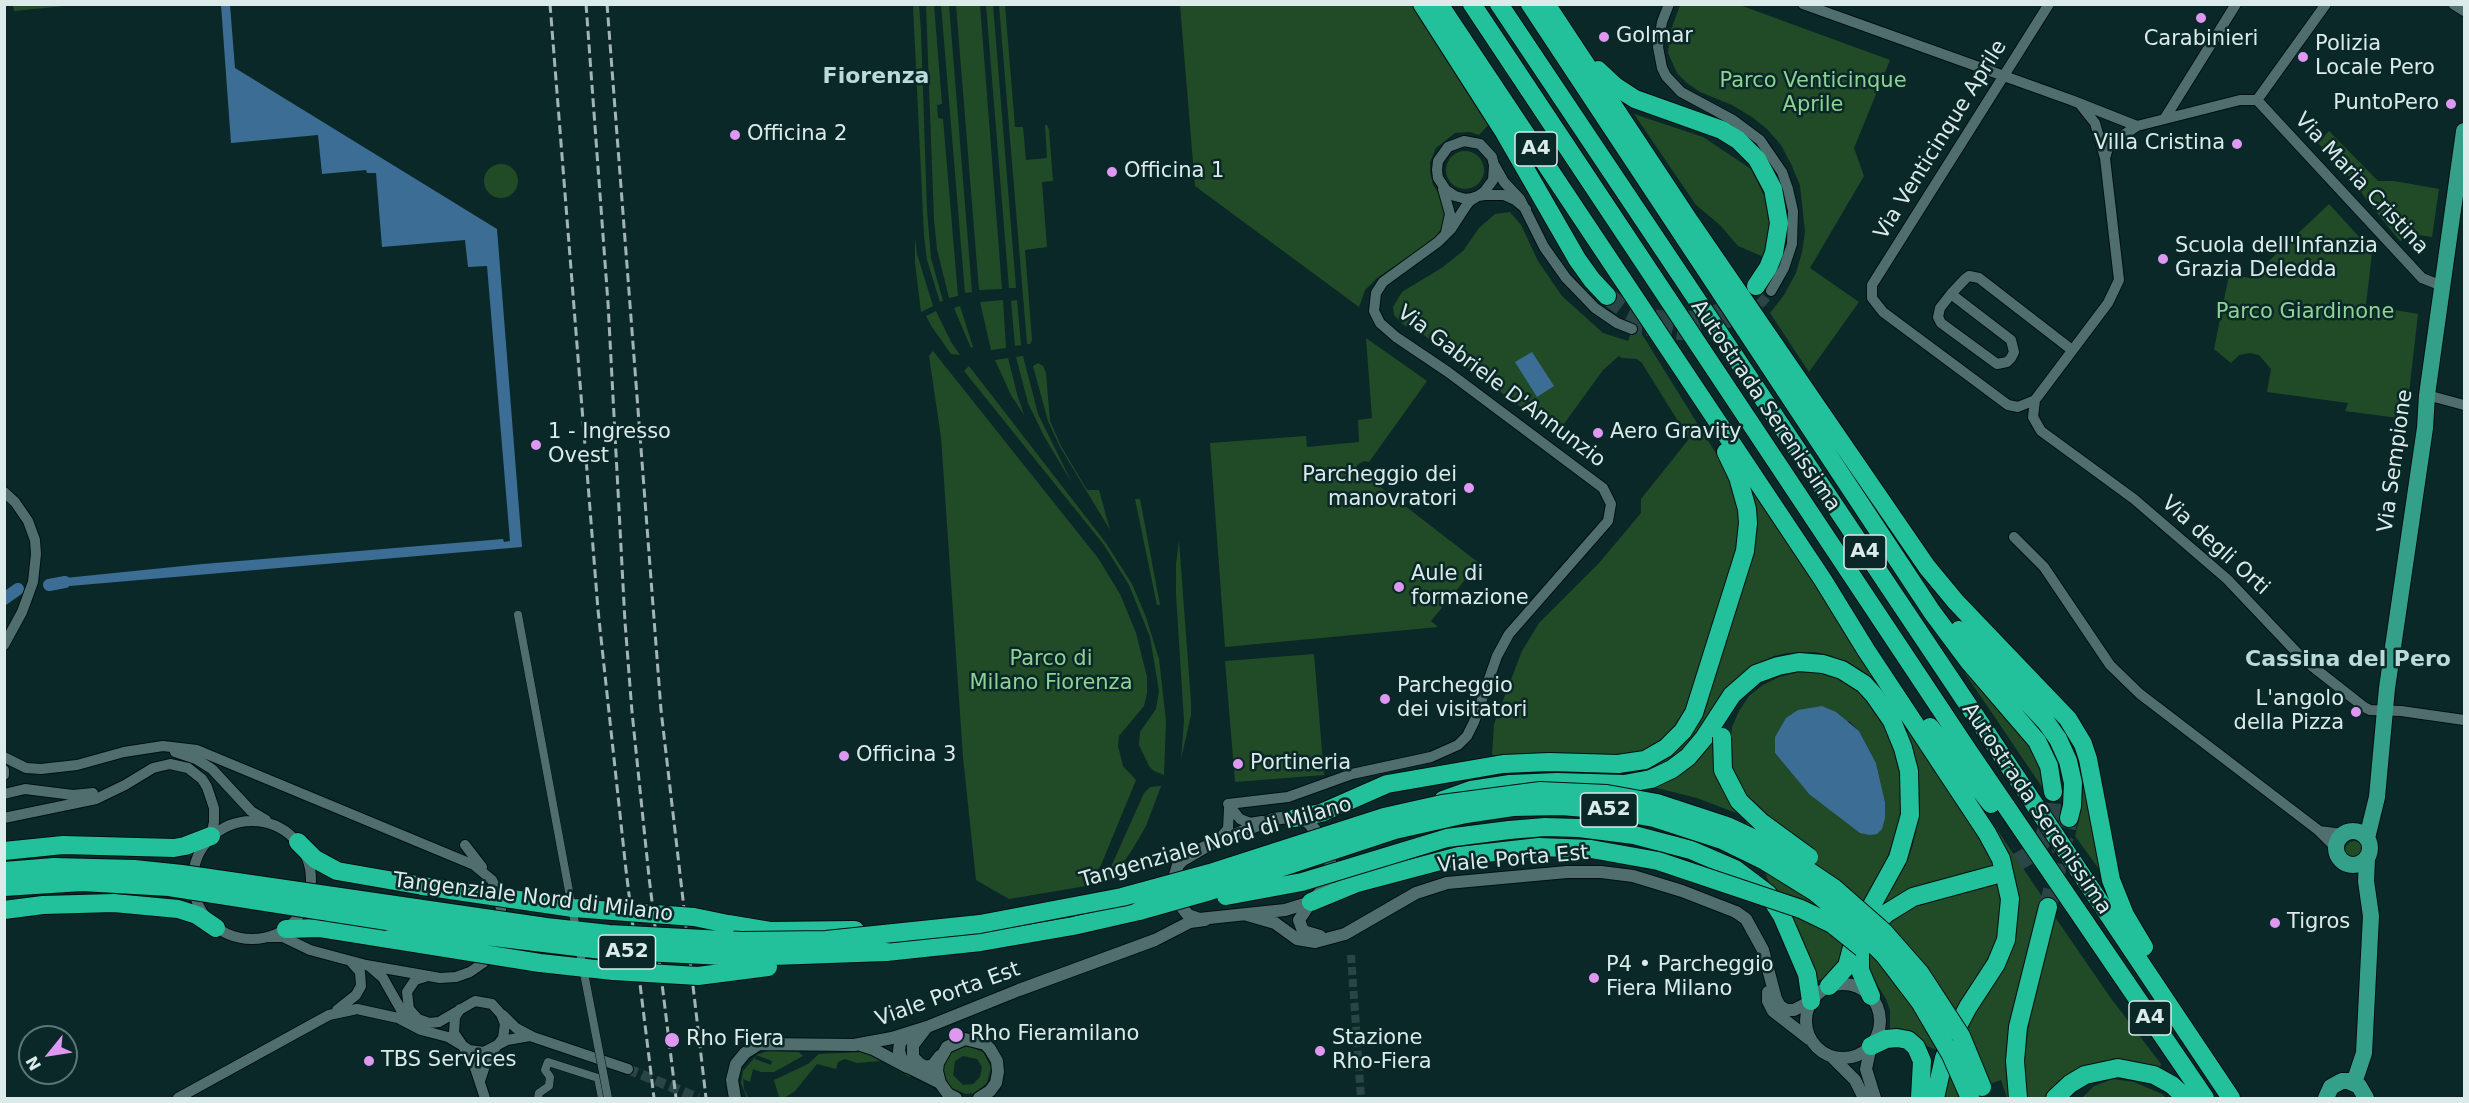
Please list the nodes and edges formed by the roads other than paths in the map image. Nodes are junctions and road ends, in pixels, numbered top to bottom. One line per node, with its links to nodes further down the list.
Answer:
1 (1422, 4): 31 (highway)
2 (1439, 4): 29 (highway, A4)
3 (1472, 4): 86 (highway, Autostrada Serenissima / A4)
4 (1499, 4): 137 (highway, Autostrada Serenissima / A4)
5 (1530, 4): 37 (highway)
6 (1546, 4): 37 (highway)
7 (1552, 4): 28 (highway)
8 (1669, 4): 28 (street)
9 (1803, 4): 15 (street)
10 (2049, 4): 15 (street, Via Venticinque Aprile)
11 (2236, 4): 18 (street)
12 (2326, 4): 16 (street)
13 (2453, 4): 14 (street)
14 (2464, 11)
15 (2005, 77): 17 (street); 35 (street, Via Venticinque Aprile)
16 (2257, 100): 18 (street); 27 (street, Via Maria Cristina)
17 (2079, 103): 19 (street); 21 (street)
18 (2165, 118): 19 (street)
19 (2137, 126): 21 (street)
20 (2464, 131): 27 (main road, Via Sempione)
21 (2104, 158): 33 (street)
22 (1494, 165): 23 (street); 24 (street); 25 (street)
23 (1442, 186): 24 (street); 26 (street)
24 (1478, 196): 25 (street); 26 (street, Via Gabriele D'Annunzio)
25 (1526, 209): 32 (street)
26 (1445, 235): 53 (street, Via Gabriele D'Annunzio)
27 (2442, 286): 34 (main road, Via Sempione)
28 (1764, 289)
29 (1631, 294): 40 (highway); 56 (highway)
30 (1951, 294): 30 (street); 33 (street)
31 (1608, 296)
32 (1632, 329)
33 (2072, 350): 35 (street)
34 (2427, 395): 36 (street); 43 (main road, Via Sempione)
35 (2035, 400): 43 (street, Via degli Orti)
36 (2464, 405)
37 (1847, 465): 51 (highway); 57 (highway); 138 (highway, A4)
38 (4, 492): 42 (street)
39 (2014, 537): 61 (street)
40 (1823, 580): 86 (highway); 132 (highway)
41 (518, 615): 124 (street, bridge)
42 (4, 645)
43 (2385, 711): 44 (street, Via degli Orti); 61 (main road, Via Sempione)
44 (2464, 720)
45 (1717, 731): 54 (highway, bridge); 78 (highway); 98 (highway, bridge)
46 (140, 749): 47 (street); 59 (street); 70 (street)
47 (4, 757)
48 (4, 770): 49 (street)
49 (4, 775)
50 (125, 785): 52 (street); 55 (street); 60 (street)
51 (2053, 792)
52 (4, 794)
53 (1228, 804): 58 (street); 63 (street)
54 (1412, 810): 83 (highway, Tangenziale Nord di Milano / A52, bridge); 98 (highway, Tangenziale Nord di Milano / A52, bridge)
55 (4, 818)
56 (1295, 818): 58 (street); 72 (street)
57 (2069, 818)
58 (1273, 819): 63 (street)
59 (274, 824): 60 (street); 62 (street)
60 (211, 836): 65 (highway); 81 (street)
61 (2350, 838): 66 (main road, Via Sempione); 67 (main road)
62 (298, 842): 82 (street); 83 (highway, bridge)
63 (1215, 843): 74 (street)
64 (465, 845): 70 (street)
65 (4, 851)
66 (2367, 859): 67 (main road); 73 (main road)
67 (2347, 864): 73 (main road)
68 (4, 872): 83 (highway, Tangenziale Nord di Milano / A52, bridge)
69 (1994, 875): 88 (highway)
70 (492, 880): 92 (street)
71 (4, 887): 89 (highway, Tangenziale Nord di Milano / A52, bridge)
72 (1311, 902): 79 (street, Viale Porta Est); 85 (street); 114 (highway, bridge)
73 (2371, 902): 118 (main road)
74 (1181, 906): 80 (street); 87 (street, Viale Porta Est)
75 (2048, 907): 133 (highway)
76 (4, 910): 81 (highway)
77 (1138, 911): 89 (highway, Tangenziale Nord di Milano / A52); 96 (highway, bridge); 114 (highway, Tangenziale Nord di Milano / A52, bridge)
78 (1869, 913): 88 (highway); 94 (highway)
79 (1247, 915): 80 (street, Viale Porta Est); 85 (street, Viale Porta Est)
80 (1205, 920): 87 (street, Viale Porta Est)
81 (216, 928): 84 (street)
82 (286, 929): 84 (street); 89 (highway, bridge)
83 (908, 932)
84 (268, 937): 90 (street)
85 (1333, 937): 93 (street, Viale Porta Est)
86 (2095, 937): 136 (highway, Autostrada Serenissima / A4)
87 (1155, 940): 102 (street, Viale Porta Est)
88 (1860, 944): 95 (highway)
89 (886, 952)
90 (348, 960): 91 (street); 100 (street)
91 (366, 965): 92 (street); 101 (street)
92 (431, 976): 97 (street)
93 (1769, 976): 96 (street, Viale Porta Est); 105 (street, Viale Porta Est)
94 (1829, 986): 95 (street); 96 (street)
95 (1871, 996): 108 (street)
96 (1811, 1002): 105 (street)
97 (463, 1007): 99 (street); 107 (street)
98 (1945, 1007): 119 (highway, Tangenziale Nord di Milano / A52, bridge)
99 (501, 1014): 104 (street); 109 (street)
100 (329, 1016): 101 (street); 120 (street)
101 (411, 1024): 107 (street)
102 (927, 1027): 103 (street, Viale Porta Est); 110 (street)
103 (908, 1034): 106 (street, Viale Porta Est); 112 (street)
104 (533, 1037): 109 (street); 113 (street)
105 (1812, 1042): 111 (street)
106 (854, 1044): 112 (street); 115 (street, Viale Porta Est)
107 (463, 1046): 109 (street); 116 (street)
108 (1871, 1046): 111 (street); 130 (street); 131 (highway)
109 (495, 1047): 116 (street)
110 (941, 1055): 117 (street); 128 (street)
111 (1832, 1057): 129 (street)
112 (910, 1068): 117 (street)
113 (628, 1069)
114 (1961, 1077): 119 (highway, Tangenziale Nord di Milano / A52, bridge)
115 (732, 1080): 125 (street); 126 (street)
116 (480, 1081): 121 (street)
117 (940, 1083): 127 (street)
118 (2354, 1083): 139 (main road); 140 (main road)
119 (1979, 1094)
120 (178, 1098)
121 (485, 1098)
122 (538, 1098): 123 (street)
123 (602, 1098)
124 (608, 1098)
125 (735, 1098)
126 (740, 1098)
127 (956, 1098)
128 (979, 1098)
129 (1864, 1098)
130 (1875, 1098)
131 (1920, 1098)
132 (1935, 1098)
133 (2018, 1098)
134 (2055, 1098): 135 (highway)
135 (2186, 1098)
136 (2205, 1098)
137 (2231, 1098)
138 (2239, 1098)
139 (2326, 1098)
140 (2366, 1098)

